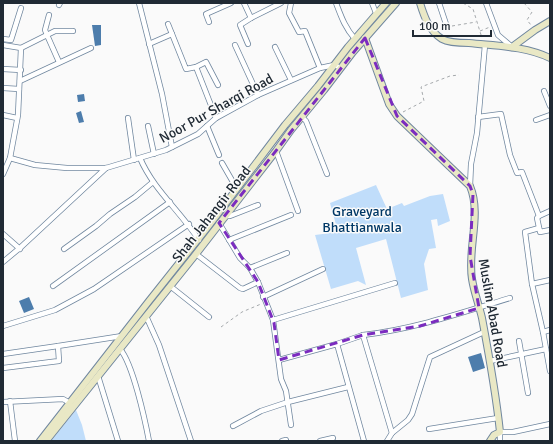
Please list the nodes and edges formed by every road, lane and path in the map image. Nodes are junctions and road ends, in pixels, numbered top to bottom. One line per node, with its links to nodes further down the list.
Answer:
1 (138, 3): 34 (street)
2 (230, 3): 20 (street)
3 (244, 3): 18 (street)
4 (281, 3): 18 (street)
5 (291, 3): 49 (street)
6 (336, 3): 32 (street)
7 (372, 3): 16 (street)
8 (386, 3): 16 (street, Shah Jahangir Road)
9 (396, 3): 30 (street, Shah Jahangir Road)
10 (420, 3): 38 (street)
11 (439, 3): 24 (street)
12 (463, 3): 21 (path)
13 (486, 3): 23 (street)
14 (524, 3): 25 (path)
15 (21, 8): 33 (street)
16 (376, 13): 32 (street, Shah Jahangir Road)
17 (49, 15): 29 (street)
18 (251, 18): 35 (street)
19 (550, 21): 25 (street)
20 (209, 22)
21 (477, 22): 24 (path); 27 (path)
22 (168, 24): 28 (street)
23 (494, 26): 27 (path); 41 (street)
24 (447, 27)
25 (535, 30): 41 (street)
26 (73, 31): 29 (street)
27 (480, 31): 38 (path)
28 (172, 34): 34 (street); 47 (street)
29 (47, 35): 42 (street); 45 (street)
30 (365, 38): 50 (street, Shah Jahangir Road); 63 (street)
31 (3, 39): 33 (street)
32 (355, 39): 46 (street, Shah Jahangir Road)
33 (11, 40): 39 (street)
34 (149, 44): 72 (street)
35 (248, 44)
36 (3, 45): 39 (street)
37 (235, 45): 59 (street)
38 (485, 45): 41 (street); 65 (street)
39 (11, 46): 42 (street)
40 (275, 47): 53 (street)
41 (512, 47): 44 (street)
42 (21, 48): 51 (street)
43 (91, 48): 45 (street)
44 (550, 58)
45 (59, 62): 54 (street)
46 (334, 65): 49 (street, Noor Pur Sharqi Road); 50 (street); 85 (street, Shah Jahangir Road)
47 (196, 67): 55 (street); 68 (street)
48 (3, 68): 51 (street)
49 (320, 68): 53 (street, Noor Pur Sharqi Road)
50 (341, 68): 64 (street, Shah Jahangir Road)
51 (21, 70): 54 (street)
52 (459, 75): 63 (path)
53 (291, 80): 59 (street, Noor Pur Sharqi Road)
54 (20, 81): 57 (street)
55 (218, 85)
56 (3, 88): 57 (street)
57 (20, 89): 66 (street)
58 (544, 91): 60 (street)
59 (258, 95): 68 (street, Noor Pur Sharqi Road)
60 (550, 106)
61 (3, 115): 66 (street)
62 (550, 115): 69 (street)
63 (397, 116): 84 (street)
64 (302, 117): 73 (street, Shah Jahangir Road); 82 (street)
65 (478, 117): 84 (street); 92 (street)
66 (17, 118): 76 (street)
67 (128, 118): 78 (street)
68 (216, 118): 71 (street, Noor Pur Sharqi Road)
69 (536, 120)
70 (148, 126): 74 (street)
71 (207, 126): 72 (street, Noor Pur Sharqi Road); 75 (street)
72 (172, 147): 74 (street, Noor Pur Sharqi Road)
73 (276, 151): 88 (street); 91 (street, Shah Jahangir Road)
74 (154, 154): 77 (street, Noor Pur Sharqi Road)
75 (220, 155)
76 (10, 158): 80 (street); 81 (street)
77 (140, 158): 78 (street, Noor Pur Sharqi Road); 83 (street)
78 (134, 160): 80 (street, Noor Pur Sharqi Road)
79 (222, 164): 85 (street)
80 (106, 168): 100 (street)
81 (3, 174)
82 (327, 174)
83 (153, 182): 86 (street); 101 (street)
84 (470, 186): 116 (street, Muslim Abad Road)
85 (237, 189): 98 (street, Shah Jahangir Road)
86 (170, 202): 94 (street); 111 (street)
87 (258, 205): 91 (street)
88 (298, 211)
89 (550, 211): 92 (street)
90 (292, 215): 99 (street)
91 (226, 216): 93 (street, Shah Jahangir Road)
92 (539, 216): 95 (street)
93 (219, 223): 99 (street); 103 (street, Shah Jahangir Road)
94 (189, 224): 98 (street); 120 (street)
95 (539, 228): 96 (street); 110 (street)
96 (550, 230)
97 (3, 234): 100 (street)
98 (199, 240): 126 (street, Shah Jahangir Road)
99 (229, 240): 105 (street)
100 (20, 249): 104 (street)
101 (64, 249)
102 (287, 253): 105 (street)
103 (196, 254): 108 (street); 112 (street, Shah Jahangir Road)
104 (3, 262)
105 (250, 268): 108 (street)
106 (323, 269): 113 (street)
107 (550, 280): 110 (street)
108 (258, 282): 113 (street)
109 (395, 283): 119 (street)
110 (532, 284): 124 (street)
111 (53, 286)
112 (170, 286): 117 (street, Shah Jahangir Road); 118 (street)
113 (263, 297): 115 (street)
114 (510, 298): 116 (street)
115 (266, 302): 119 (street); 121 (path)
116 (479, 308): 123 (street, Muslim Abad Road); 125 (street)
117 (146, 316): 130 (street, Shah Jahangir Road); 158 (street)
118 (209, 317)
119 (273, 320): 134 (street)
120 (3, 326)
121 (221, 327)
122 (550, 330): 124 (street)
123 (484, 332): 135 (street, Muslim Abad Road); 151 (street)
124 (543, 332): 131 (street)
125 (363, 335): 128 (street); 151 (street)
126 (122, 336): 129 (street); 143 (street, Shah Jahangir Road)
127 (519, 341): 133 (street)
128 (337, 344): 134 (street); 139 (street)
129 (58, 346): 132 (street); 136 (street)
130 (120, 349): 138 (street, Shah Jahangir Road); 157 (street)
131 (546, 349): 133 (street); 137 (street)
132 (3, 354)
133 (521, 354): 135 (street); 140 (street)
134 (279, 360): 144 (street)
135 (490, 361): 145 (street, Muslim Abad Road)
136 (3, 368)
137 (550, 371)
138 (98, 376): 155 (street, Shah Jahangir Road); 156 (street)
139 (348, 387): 144 (street); 160 (street)
140 (528, 393)
141 (3, 402): 142 (street)
142 (10, 402): 143 (street); 153 (street)
143 (70, 402): 154 (street, Shah Jahangir Road)
144 (288, 402): 147 (street); 148 (street)
145 (498, 418): 149 (street); 150 (street, Muslim Abad Road)
146 (550, 424): 150 (street)
147 (291, 425)
148 (233, 426)
149 (429, 429)
150 (500, 432): 162 (street); 163 (street)
151 (392, 433): 161 (street)
152 (333, 438): 159 (street)
153 (15, 441)
154 (40, 441)
155 (46, 441)
156 (118, 441)
157 (149, 441)
158 (191, 441)
159 (320, 441)
160 (364, 441)
161 (387, 441)
162 (490, 441)
163 (500, 441)

